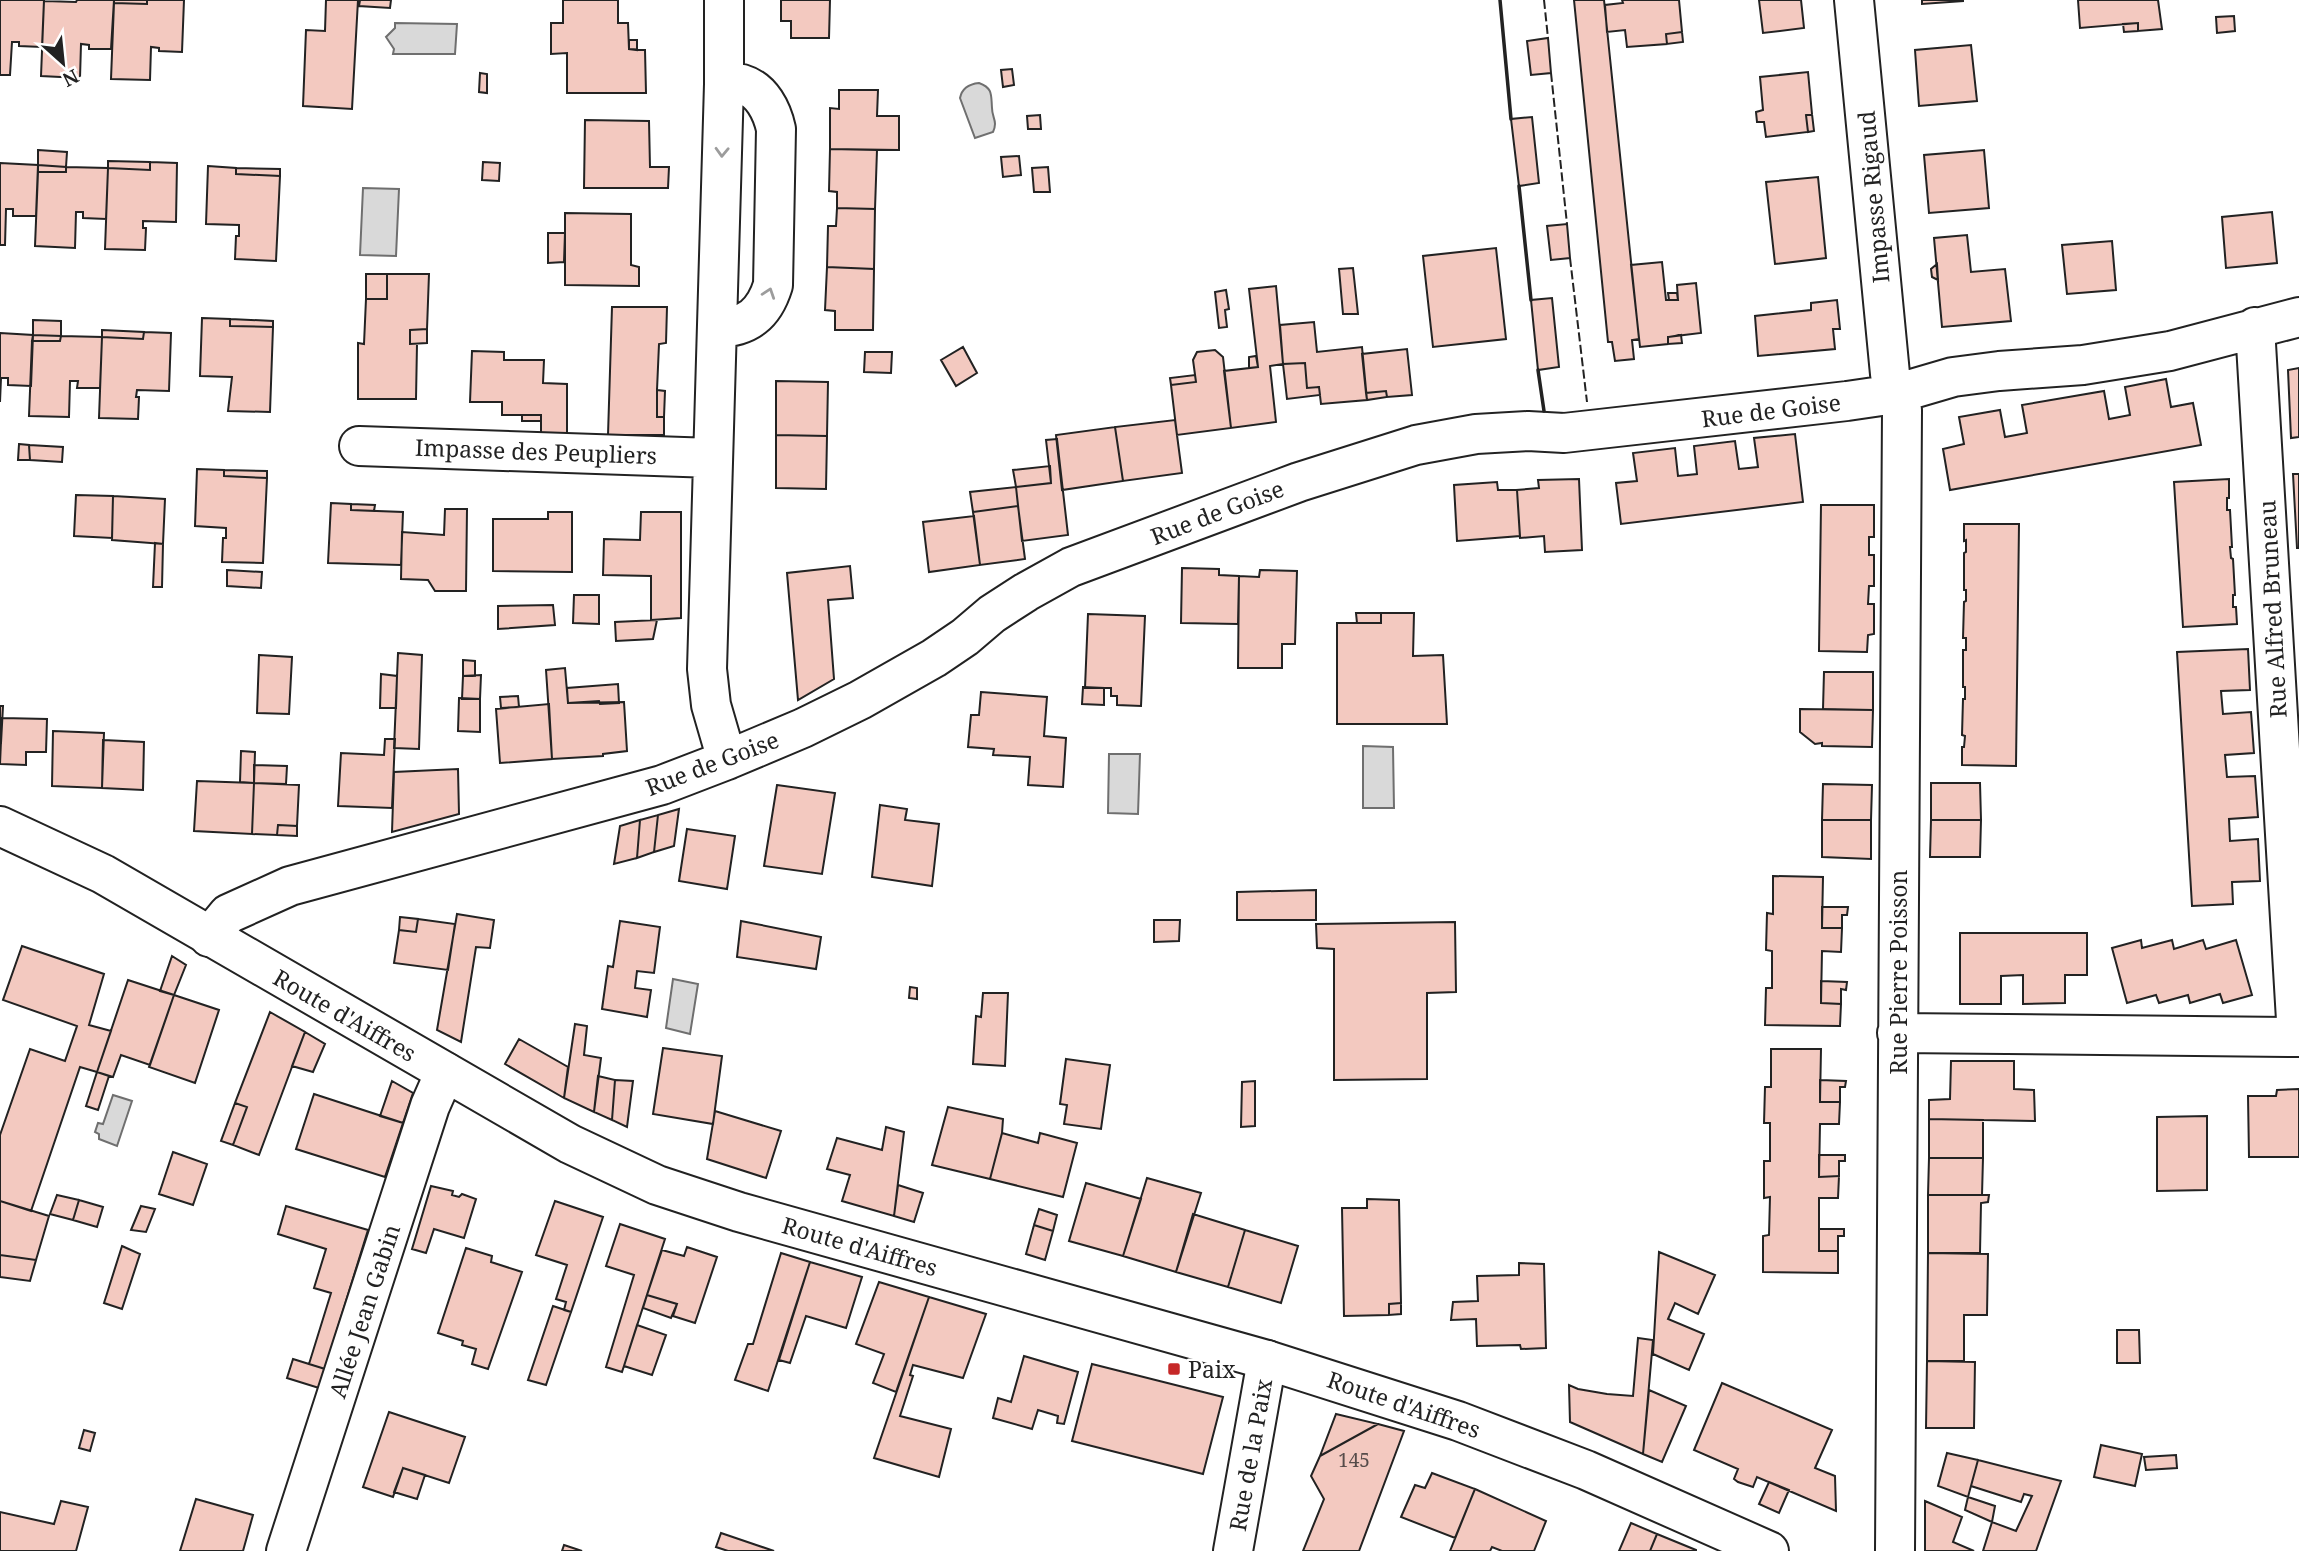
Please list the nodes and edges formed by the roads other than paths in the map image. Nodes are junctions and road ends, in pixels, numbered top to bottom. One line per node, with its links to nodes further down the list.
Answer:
1 (724, 0): 3 (street)
2 (1854, 0): 7 (street, Impasse Rigaud)
3 (724, 84): 6 (street, one-way to 6); 6 (street, one-way to 3)
4 (2299, 317): 5 (street, Rue de Goise)
5 (2255, 327): 7 (street, Rue de Goise); 13 (street, Rue Alfred Bruneau)
6 (717, 328): 9 (street)
7 (1895, 394): 10 (street, Rue de Goise); 13 (street, Rue Pierre Poisson)
8 (359, 446): 9 (street, Impasse des Peupliers)
9 (713, 458): 10 (street)
10 (727, 760): 12 (street, Rue de Goise)
11 (0, 826): 12 (street, Route d'Aiffres)
12 (209, 937): 14 (street, Route d'Aiffres)
13 (1897, 1033): 19 (street, Rue Pierre Poisson)
14 (445, 1072): 15 (street, Route d'Aiffres); 16 (street, Allée Jean Gabin)
15 (1267, 1360): 17 (street, Rue de la Paix); 18 (street, Route d'Aiffres)
16 (286, 1551)
17 (1233, 1551)
18 (1769, 1551)
19 (1895, 1551)

